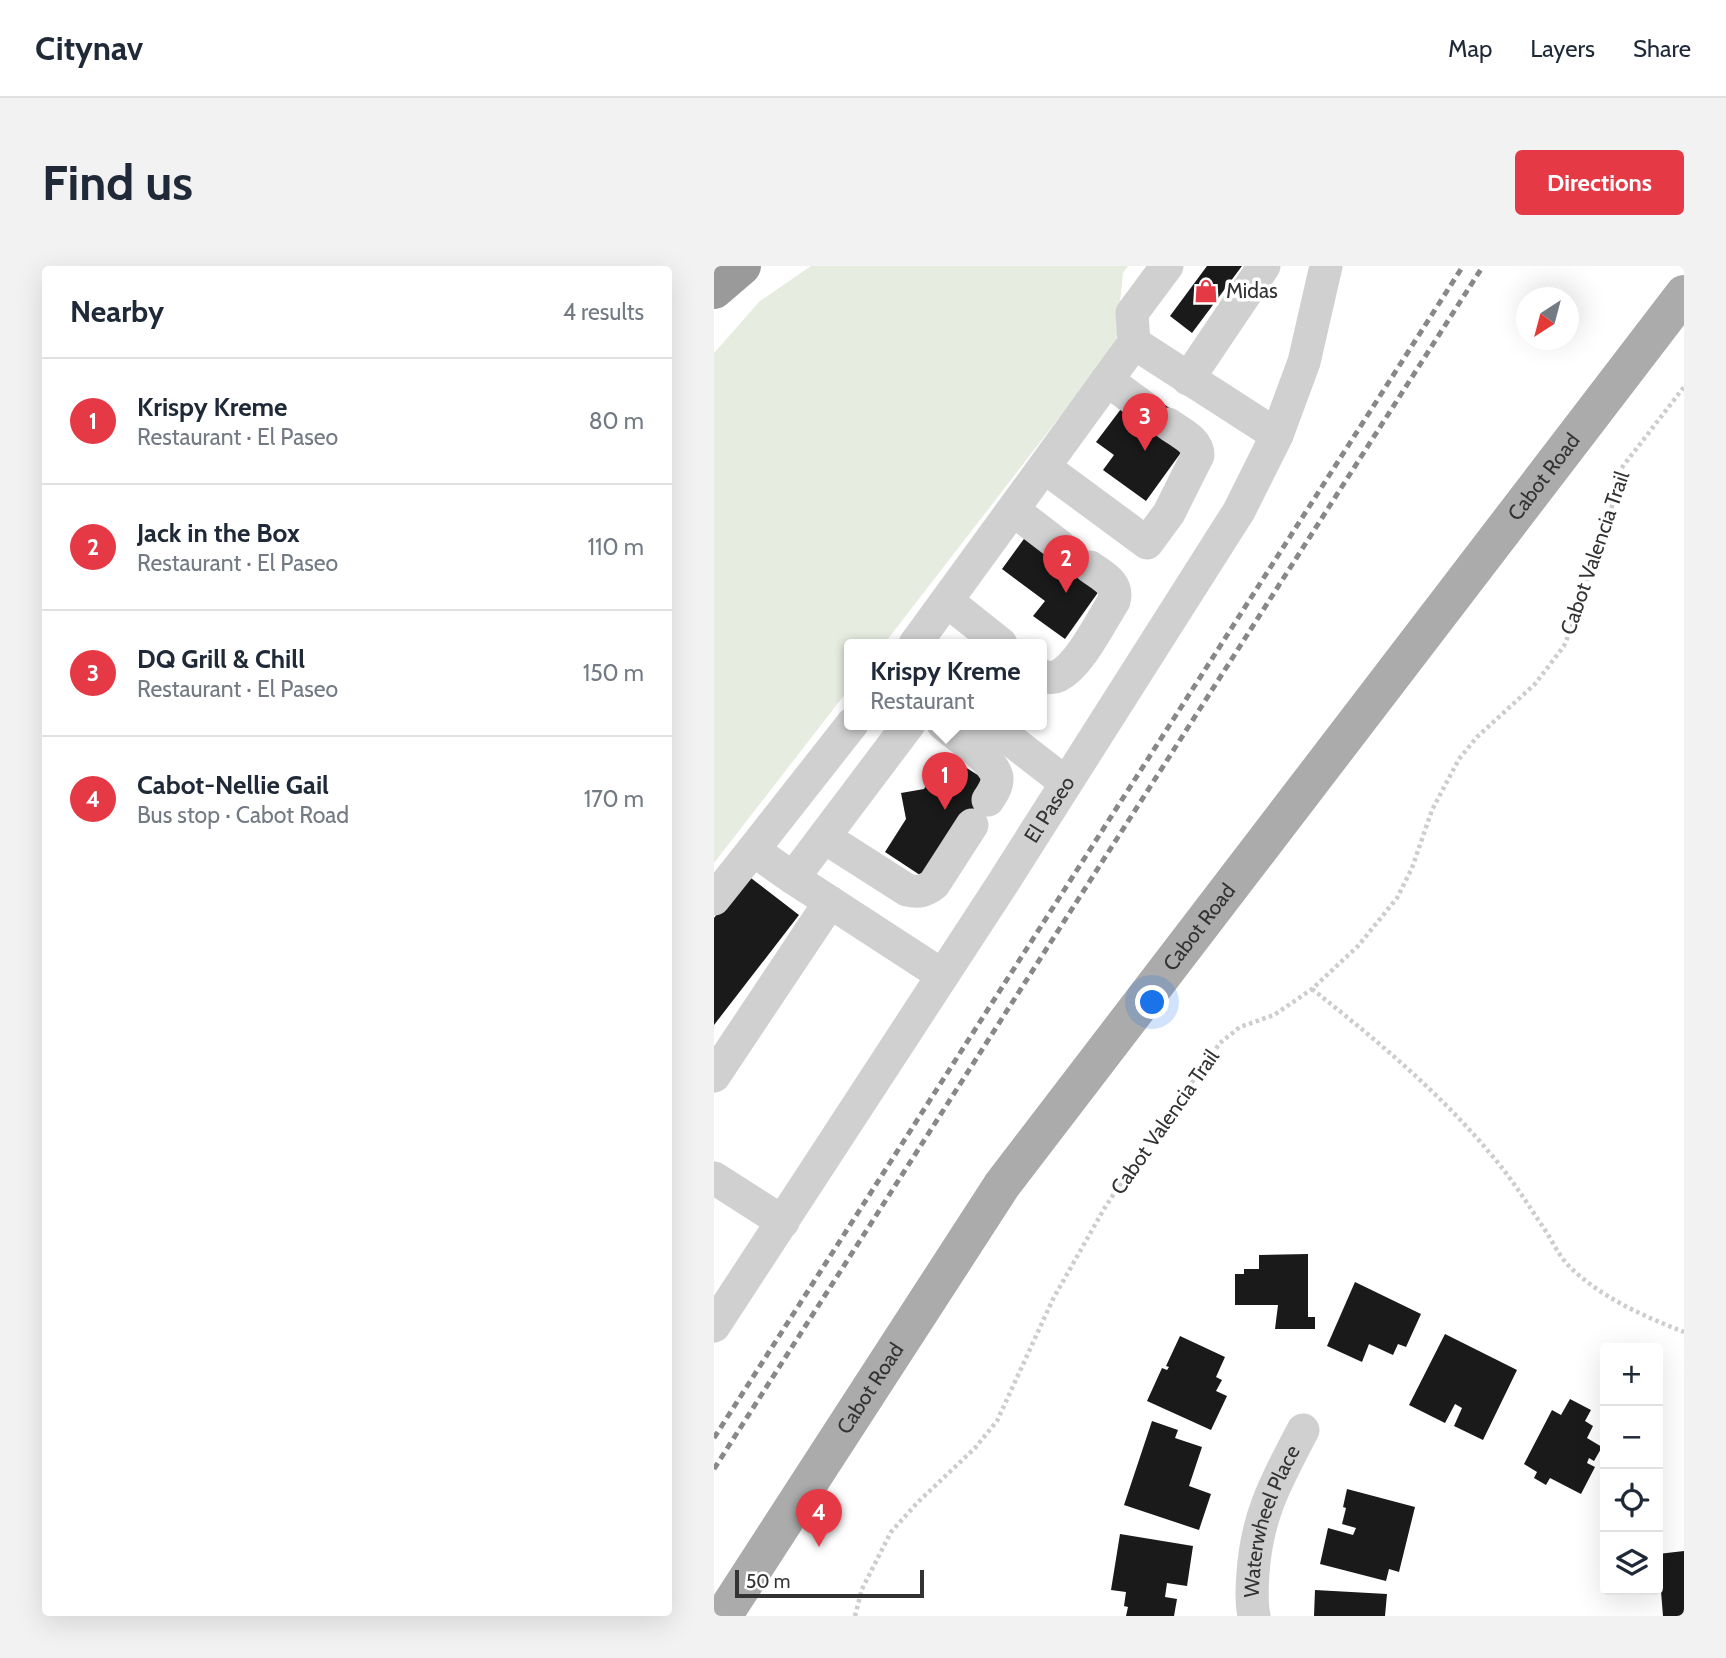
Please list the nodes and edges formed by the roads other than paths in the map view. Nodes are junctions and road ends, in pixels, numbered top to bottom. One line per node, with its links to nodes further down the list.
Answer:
1 (742, 266): 5 (highway)
2 (1167, 266): 7 (street)
3 (1264, 266): 8 (street)
4 (1326, 266): 10 (street, El Paseo)
5 (714, 290)
6 (1684, 294): 35 (main road, Cabot Road)
7 (1134, 342): 8 (street); 9 (street)
8 (1188, 379): 10 (street)
9 (1107, 380): 11 (street); 11 (street)
10 (1277, 435): 23 (street, El Paseo)
11 (1044, 467): 12 (street)
12 (1013, 510): 13 (street); 15 (street)
13 (1060, 546)
14 (1090, 567): 18 (street)
15 (947, 601): 16 (street); 17 (street)
16 (919, 639)
17 (996, 639)
18 (1047, 677)
19 (847, 730): 25 (street)
20 (904, 730): 24 (street)
21 (950, 730): 24 (street)
22 (1002, 730): 23 (street)
23 (1066, 783): 29 (street, El Paseo)
24 (824, 837): 26 (street)
25 (753, 850): 26 (street); 27 (street)
26 (793, 878): 28 (street)
27 (714, 899)
28 (830, 902): 29 (street); 30 (street)
29 (942, 975): 32 (street, El Paseo)
30 (714, 1076)
31 (714, 1178): 32 (street)
32 (783, 1222): 33 (street, El Paseo)
33 (714, 1326)
34 (1303, 1430): 36 (street, Waterwheel Place)
35 (723, 1616)
36 (1254, 1616)

